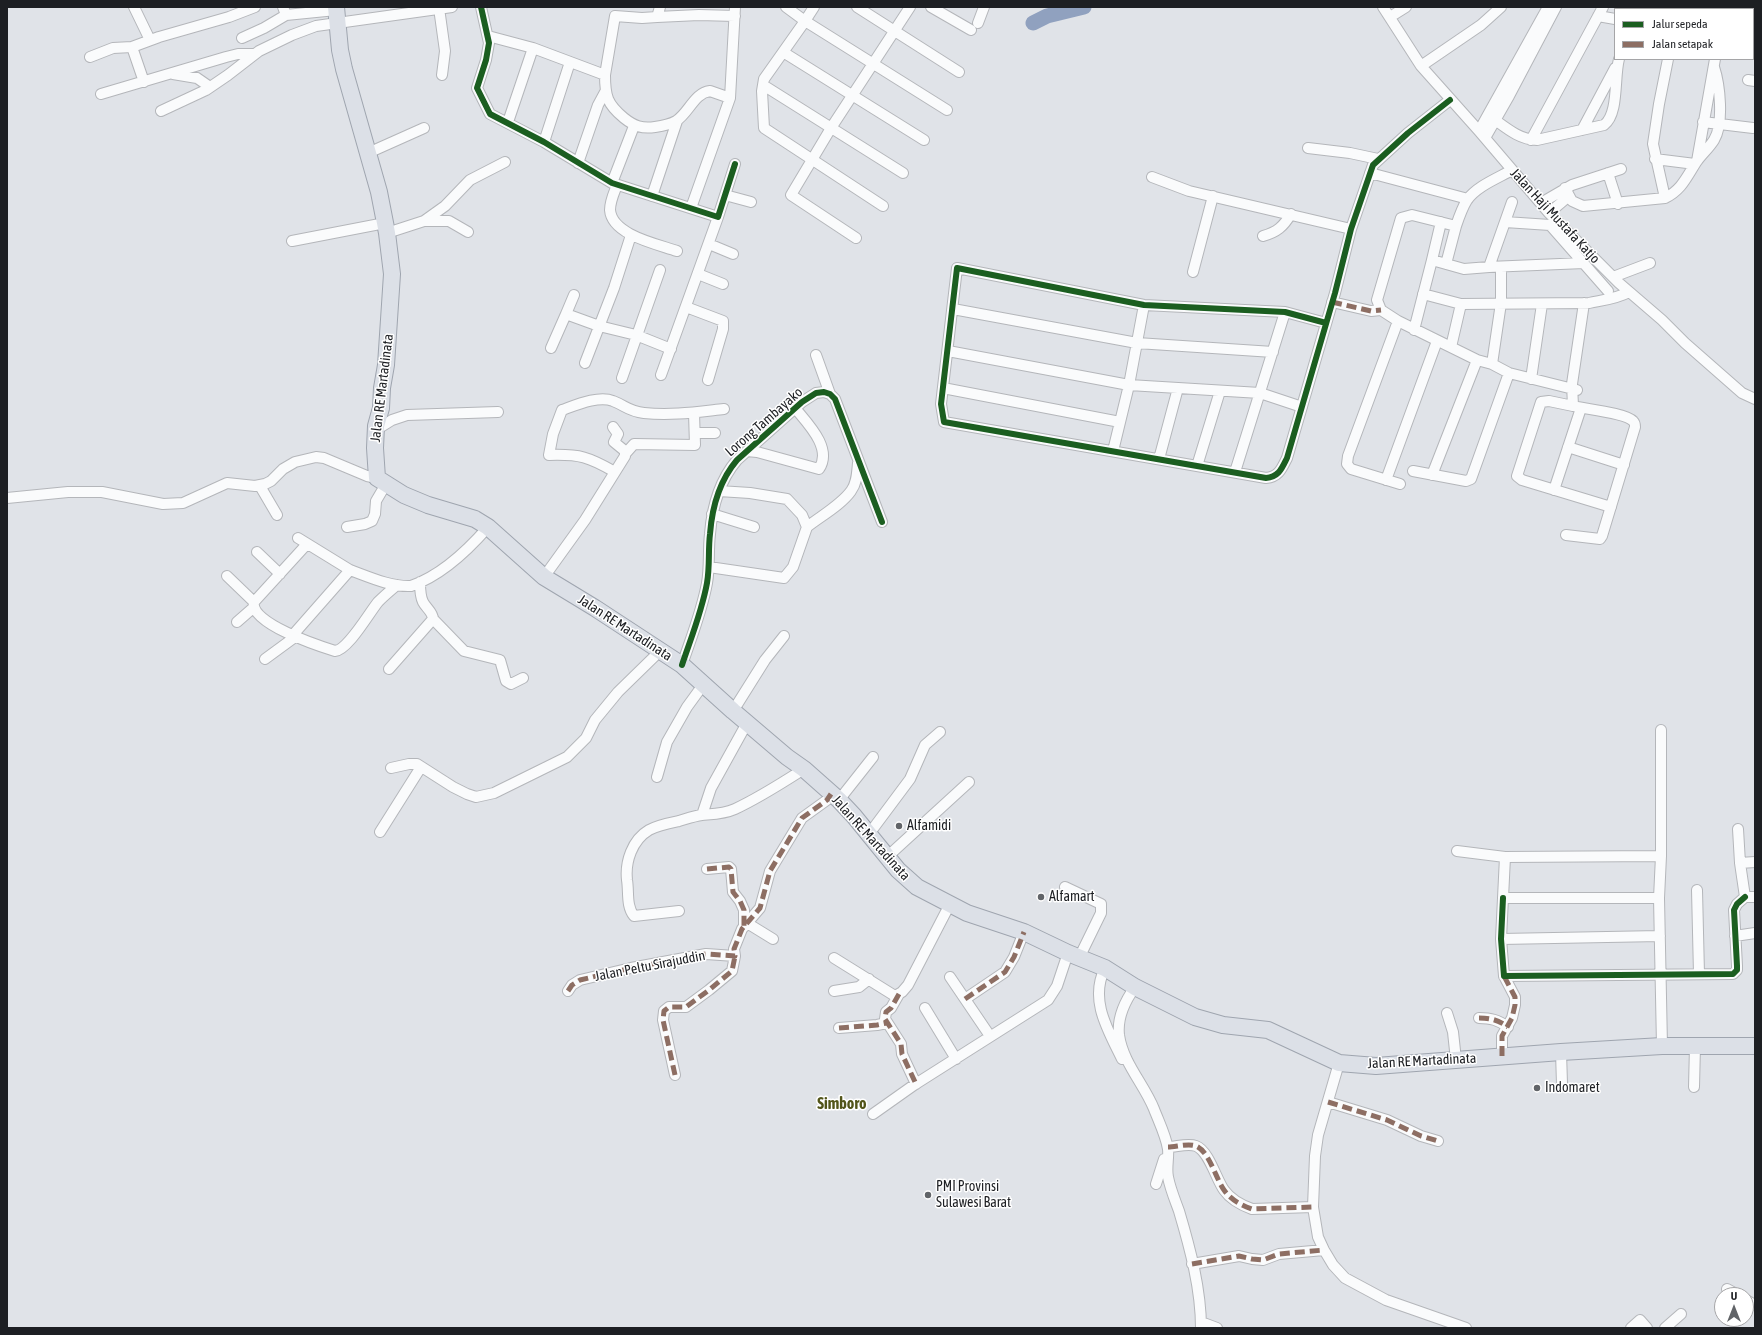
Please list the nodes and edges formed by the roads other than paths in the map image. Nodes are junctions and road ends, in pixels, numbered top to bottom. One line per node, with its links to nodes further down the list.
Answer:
1 (134, 7): 30 (street)
2 (255, 7): 30 (street)
3 (452, 7): 15 (street)
4 (481, 7): 28 (street)
5 (786, 7): 26 (street)
6 (814, 7): 26 (street)
7 (857, 7): 27 (street)
8 (910, 7): 27 (street)
9 (930, 7): 10 (street)
10 (984, 7)
11 (1383, 7): 24 (street, Jalan Haji Mustafa Katjo)
12 (1406, 7): 24 (street)
13 (1548, 7): 56 (street)
14 (1556, 7): 56 (street)
15 (439, 8): 23 (street); 44 (street)
16 (1495, 9): 41 (street)
17 (285, 11): 23 (street); 29 (street)
18 (616, 11): 21 (street); 45 (street)
19 (700, 11): 20 (street); 21 (street)
20 (735, 11): 52 (street)
21 (659, 12)
22 (1601, 12): 25 (street); 68 (street)
23 (336, 13): 34 (street); 71 (highway, Jalan RE Martadinata)
24 (1390, 17): 41 (street, Jalan Haji Mustafa Katjo)
25 (1614, 18)
26 (805, 21): 33 (street); 40 (street)
27 (894, 30): 40 (street); 42 (street)
28 (488, 36): 32 (street); 58 (street)
29 (242, 38)
30 (150, 40): 31 (street)
31 (132, 47): 35 (street); 46 (street)
32 (533, 48): 37 (street); 58 (street)
33 (783, 52): 47 (street); 51 (street)
34 (253, 54): 43 (street); 48 (street)
35 (90, 57)
36 (1668, 60): 73 (street)
37 (570, 62): 45 (street); 69 (street)
38 (1618, 62): 65 (street); 65 (street)
39 (1714, 63): 59 (street); 60 (street)
40 (872, 64): 51 (street); 54 (street)
41 (1421, 66): 53 (street, Jalan Haji Mustafa Katjo)
42 (959, 72)
43 (170, 73): 46 (street); 48 (street)
44 (442, 75)
45 (605, 75): 49 (street)
46 (144, 82): 50 (street)
47 (763, 85): 63 (street); 74 (street)
48 (210, 86): 55 (street)
49 (605, 92): 61 (street); 77 (street)
50 (101, 94)
51 (853, 96): 63 (street); 67 (street)
52 (730, 98): 57 (street); 97 (street)
53 (1450, 100): 66 (street, Jalan Haji Mustafa Katjo); 72 (street)
54 (947, 110)
55 (161, 111)
56 (1492, 117): 66 (street); 68 (street)
57 (677, 120): 61 (street); 88 (street)
58 (508, 122): 69 (street)
59 (1703, 122): 60 (street); 76 (street)
60 (1719, 123): 64 (street); 76 (street)
61 (634, 126): 85 (street)
62 (424, 128): 71 (street)
63 (831, 128): 74 (street); 81 (street)
64 (1754, 128)
65 (1582, 130): 68 (street)
66 (1482, 134): 80 (street, Jalan Haji Mustafa Katjo)
67 (924, 140)
68 (1531, 140)
69 (544, 142): 77 (street)
70 (1308, 148): 72 (street)
71 (368, 153): 105 (highway, Jalan RE Martadinata)
72 (1378, 159): 82 (street)
73 (1655, 159): 76 (street); 90 (street)
74 (812, 160): 96 (street); 110 (street)
75 (505, 162): 101 (street)
76 (1696, 162): 90 (street)
77 (578, 163): 85 (street)
78 (735, 164): 87 (street)
79 (1621, 169): 83 (street)
80 (1512, 170): 91 (street); 94 (street, Jalan Haji Mustafa Katjo)
81 (903, 173)
82 (1370, 173): 91 (street); 106 (street)
83 (1608, 173): 86 (street); 95 (street)
84 (1152, 177): 89 (street)
85 (614, 184): 88 (street); 108 (street)
86 (1567, 192): 94 (street); 95 (street); 98 (street)
87 (725, 195): 92 (street); 100 (street)
88 (652, 196): 97 (street)
89 (1213, 196): 99 (street); 122 (street)
90 (1665, 198): 95 (street)
91 (1468, 199): 104 (street)
92 (751, 202)
93 (1512, 202): 103 (street)
94 (1541, 203): 98 (street, Jalan Haji Mustafa Katjo)
95 (1618, 204)
96 (883, 206)
97 (691, 208): 100 (street)
98 (1549, 213): 124 (street, Jalan Haji Mustafa Katjo)
99 (1291, 214): 106 (street); 109 (street)
100 (718, 217): 112 (street)
101 (424, 221): 105 (street); 107 (street)
102 (1442, 222): 104 (street); 115 (street); 138 (street)
103 (1505, 222): 116 (street); 120 (street)
104 (1456, 226): 118 (street)
105 (386, 228): 111 (street); 177 (highway, Jalan RE Martadinata)
106 (1351, 229): 130 (street)
107 (468, 232)
108 (631, 235): 113 (street); 143 (street)
109 (1263, 236)
110 (856, 238)
111 (292, 241)
112 (709, 244): 114 (street); 123 (street)
113 (677, 251)
114 (733, 254)
115 (1432, 260): 118 (street); 127 (street)
116 (1584, 263): 119 (street); 129 (street)
117 (1650, 263): 124 (street)
118 (1446, 264): 120 (street)
119 (1501, 266): 120 (street); 131 (street)
120 (1489, 267)
121 (660, 270): 145 (street)
122 (1193, 272)
123 (698, 274): 125 (street); 136 (street)
124 (1616, 280): 126 (street, Jalan Haji Mustafa Katjo); 129 (street)
125 (723, 284)
126 (1629, 292): 129 (street); 169 (street, Jalan Haji Mustafa Katjo)
127 (1422, 294): 133 (street); 144 (street)
128 (574, 295): 140 (street)
129 (1605, 295): 132 (street)
130 (1332, 302): 138 (street); 142 (street)
131 (1501, 303): 133 (street); 134 (street); 156 (street)
132 (1586, 303): 134 (street); 168 (street)
133 (1461, 304): 148 (street)
134 (1542, 304): 160 (street)
135 (1144, 305): 137 (street); 139 (street); 147 (street)
136 (686, 308): 150 (street); 161 (street)
137 (953, 309): 147 (street); 151 (street)
138 (1380, 310): 141 (street)
139 (1285, 312): 142 (street); 152 (street)
140 (566, 314): 143 (street); 149 (street)
141 (1398, 321): 144 (street); 192 (street)
142 (1326, 323): 170 (street)
143 (599, 326): 145 (street); 155 (street)
144 (1414, 330): 146 (street)
145 (636, 335): 150 (street); 159 (street)
146 (1437, 340): 148 (street); 192 (street)
147 (1137, 343): 152 (street); 162 (street)
148 (1451, 347): 154 (street)
149 (551, 348)
150 (671, 349): 158 (street)
151 (948, 351): 162 (street); 163 (street)
152 (1273, 352): 166 (street)
153 (816, 355): 167 (street)
154 (1477, 360): 156 (street); 191 (street)
155 (585, 363)
156 (1492, 364): 157 (street)
157 (1509, 373): 160 (street); 191 (street)
158 (661, 375)
159 (622, 378)
160 (1532, 379): 168 (street)
161 (708, 380)
162 (1129, 385): 164 (street); 175 (street)
163 (943, 388): 175 (street); 182 (street)
164 (1178, 388): 165 (street); 184 (street)
165 (1220, 391): 166 (street); 187 (street)
166 (1260, 393): 170 (street); 190 (street)
167 (830, 394): 171 (street, Lorong Tambayako); 185 (street)
168 (1575, 398): 180 (street); 186 (street); 196 (street)
169 (1755, 399)
170 (1302, 407): 190 (street)
171 (795, 408): 181 (street, Lorong Tambayako); 181 (street)
172 (724, 409): 174 (street)
173 (498, 412): 177 (street)
174 (694, 413): 179 (street); 189 (street)
175 (1120, 422): 182 (street)
176 (613, 427): 183 (street)
177 (376, 428): 193 (highway, Jalan RE Martadinata)
178 (714, 433): 179 (street)
179 (695, 434): 183 (street)
180 (1568, 448): 186 (street); 196 (street)
181 (746, 451): 197 (street, Lorong Tambayako)
182 (1113, 451): 184 (street)
183 (626, 453): 189 (street)
184 (1159, 459): 187 (street)
185 (858, 462): 202 (street); 206 (street)
186 (1624, 465): 199 (street)
187 (1197, 466): 190 (street)
188 (1413, 471): 191 (street)
189 (615, 472): 215 (street)
190 (1235, 472)
191 (1432, 475)
192 (1386, 480): 194 (street)
193 (382, 481): 195 (street); 203 (street); 204 (highway, Jalan RE Martadinata)
194 (1400, 484)
195 (260, 486): 198 (street); 201 (street)
196 (1554, 490): 199 (street)
197 (719, 491): 200 (street, Lorong Tambayako); 206 (street)
198 (7, 498)
199 (1611, 507): 207 (street)
200 (712, 514): 205 (street); 211 (street, Lorong Tambayako)
201 (277, 515)
202 (882, 522)
203 (347, 527)
204 (488, 527): 215 (highway, Jalan RE Martadinata); 216 (street)
205 (754, 527)
206 (807, 527): 211 (street)
207 (1566, 535)
208 (298, 538): 209 (street)
209 (308, 544): 212 (street); 213 (street)
210 (257, 552): 213 (street)
211 (709, 567): 225 (street, Lorong Tambayako)
212 (350, 570): 217 (street); 222 (street)
213 (280, 574): 218 (street)
214 (227, 576): 218 (street)
215 (544, 577): 223 (highway, Jalan RE Martadinata)
216 (420, 582): 217 (street); 219 (street)
217 (396, 585): 222 (street)
218 (254, 605): 220 (street); 222 (street)
219 (433, 619): 226 (street); 227 (street)
220 (237, 622)
221 (784, 636): 229 (street)
222 (293, 637): 224 (street)
223 (660, 650): 225 (highway, Jalan RE Martadinata); 234 (street)
224 (265, 659)
225 (682, 665): 228 (highway, Jalan RE Martadinata)
226 (389, 668)
227 (523, 678)
228 (703, 685): 229 (highway, Jalan RE Martadinata); 237 (street)
229 (733, 711): 230 (highway, Jalan RE Martadinata)
230 (747, 723): 236 (highway, Jalan RE Martadinata); 240 (street)
231 (1661, 730): 246 (street)
232 (940, 732): 243 (street)
233 (873, 757): 239 (street)
234 (421, 767): 235 (street); 242 (street)
235 (391, 768)
236 (804, 769): 239 (highway, Jalan RE Martadinata); 240 (street)
237 (657, 777)
238 (969, 782): 245 (street)
239 (835, 797): 243 (highway, Jalan RE Martadinata); 258 (street)
240 (702, 815): 257 (street)
241 (1738, 829): 249 (street)
242 (380, 832)
243 (869, 834): 245 (highway, Jalan RE Martadinata)
244 (1457, 851): 247 (street)
245 (888, 856): 256 (highway, Jalan RE Martadinata)
246 (1661, 856): 247 (street); 255 (street)
247 (1505, 857): 254 (street)
248 (1755, 862): 249 (street)
249 (1740, 863): 253 (street)
250 (707, 869): 258 (street)
251 (1065, 887): 266 (street)
252 (1697, 890): 269 (street)
253 (1750, 897): 262 (street)
254 (1503, 898): 255 (street); 264 (street)
255 (1659, 898): 261 (street)
256 (950, 904): 259 (highway, Jalan RE Martadinata); 277 (street)
257 (679, 911)
258 (746, 925): 263 (street); 265 (street)
259 (1024, 932): 266 (highway, Jalan RE Martadinata); 278 (street)
260 (1755, 933): 262 (street)
261 (1660, 936): 264 (street); 270 (street)
262 (1735, 936): 269 (street)
263 (772, 939)
264 (1501, 939): 271 (street)
265 (735, 956): 275 (street, Jalan Peltu Sirajuddin); 295 (street)
266 (1074, 956): 268 (highway, Jalan RE Martadinata); 285 (street)
267 (834, 958): 273 (street)
268 (1105, 968): 274 (highway, Jalan RE Martadinata); 286 (street)
269 (1699, 974): 270 (street)
270 (1662, 975): 271 (street); 287 (street)
271 (1504, 976): 283 (street)
272 (950, 977): 278 (street)
273 (869, 979): 276 (street); 277 (street)
274 (1135, 987): 286 (street); 294 (highway, Jalan RE Martadinata)
275 (568, 991)
276 (834, 991)
277 (899, 994): 282 (street)
278 (965, 999): 285 (street)
279 (925, 1008): 292 (street)
280 (1447, 1013): 293 (street)
281 (1479, 1018): 283 (street)
282 (887, 1023): 284 (street); 296 (street)
283 (1508, 1027): 291 (street)
284 (839, 1028)
285 (990, 1036): 292 (street)
286 (1117, 1043): 300 (street)
287 (1662, 1046): 288 (highway, Jalan RE Martadinata); 290 (highway, Jalan RE Martadinata)
288 (1696, 1046): 289 (highway, Jalan RE Martadinata); 298 (street)
289 (1755, 1046)
290 (1561, 1052): 291 (highway, Jalan RE Martadinata); 297 (street)
291 (1502, 1056): 293 (highway, Jalan RE Martadinata)
292 (956, 1059): 296 (street)
293 (1456, 1060): 294 (highway, Jalan RE Martadinata)
294 (1339, 1063): 299 (street)
295 (675, 1075)
296 (916, 1084): 301 (street)
297 (1562, 1084)
298 (1694, 1087)
299 (1328, 1102): 302 (street); 305 (street)
300 (1150, 1106): 303 (street); 304 (street)
301 (873, 1114)
302 (1438, 1141)
303 (1168, 1148): 304 (street); 305 (street)
304 (1164, 1173): 307 (street)
305 (1313, 1207): 306 (street)
306 (1324, 1250): 307 (street); 312 (street)
307 (1192, 1264): 310 (street)
308 (1681, 1314): 314 (street)
309 (1644, 1324): 313 (street)
310 (1201, 1325): 311 (street)
311 (1217, 1328)
312 (1466, 1328)
313 (1631, 1328)
314 (1665, 1328)

